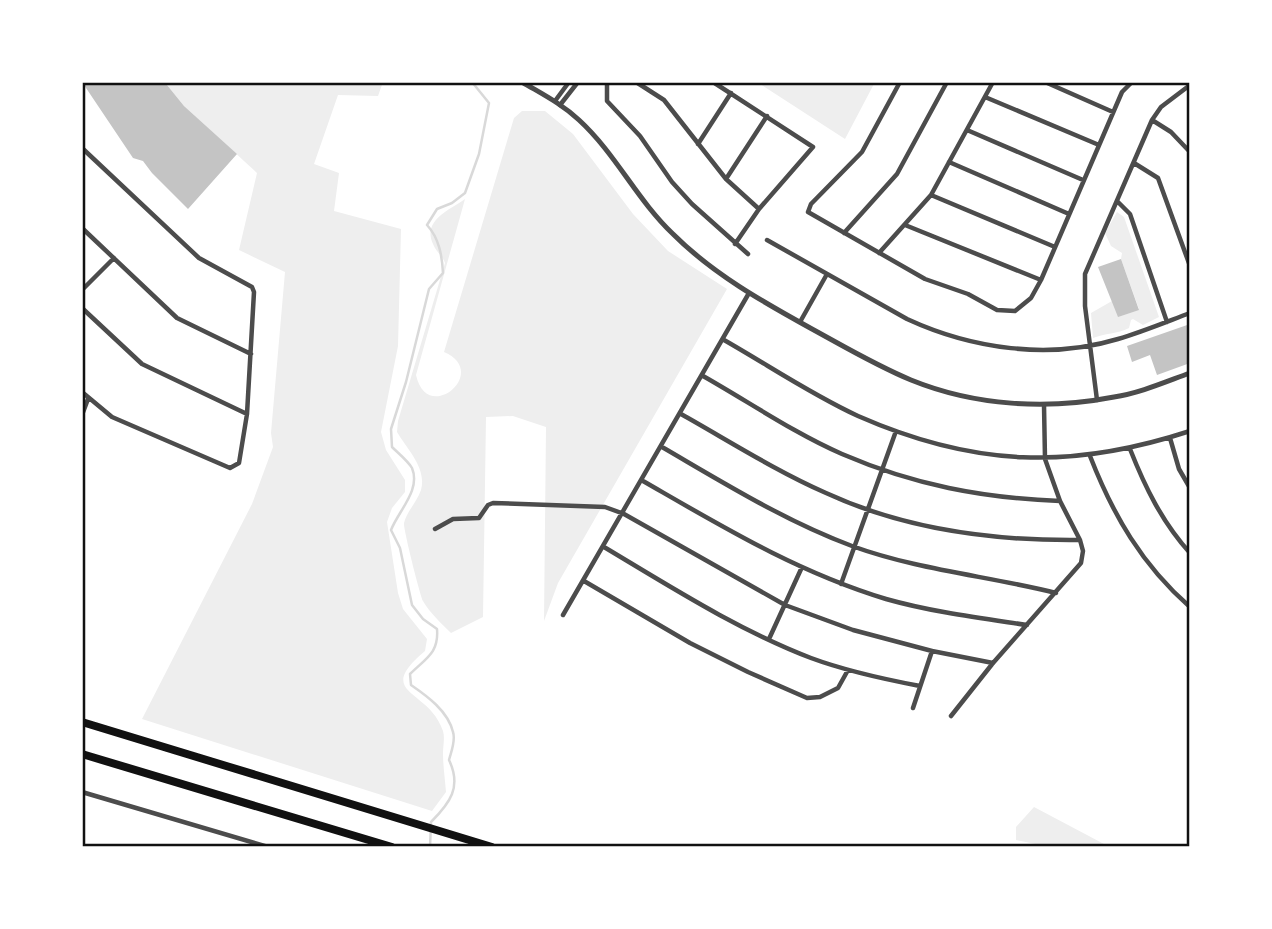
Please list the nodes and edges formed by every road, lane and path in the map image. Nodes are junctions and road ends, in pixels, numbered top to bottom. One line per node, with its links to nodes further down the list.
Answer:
1 (522, 82): 15 (street)
2 (569, 82): 15 (street)
3 (578, 82): 15 (street)
4 (607, 82): 36 (street)
5 (636, 82): 20 (street)
6 (713, 82): 13 (street)
7 (900, 82): 34 (street)
8 (947, 82): 34 (street)
9 (993, 82): 14 (street)
10 (1045, 82): 16 (street)
11 (1132, 82): 16 (street)
12 (1190, 86): 18 (street)
13 (731, 93): 17 (street); 20 (street)
14 (985, 97): 19 (street); 21 (street)
15 (558, 103): 45 (street)
16 (1113, 112): 21 (street)
17 (767, 116): 26 (street); 30 (street)
18 (1152, 120): 23 (street); 25 (street)
19 (967, 130): 24 (street); 27 (street)
20 (698, 144): 26 (street)
21 (1099, 145): 27 (street)
22 (82, 148): 52 (street)
23 (1190, 152)
24 (949, 162): 28 (street); 31 (street)
25 (1134, 163): 29 (street); 41 (street)
26 (726, 179): 30 (street)
27 (1083, 180): 31 (street)
28 (931, 195): 32 (street); 37 (street)
29 (1117, 200): 49 (street); 51 (street)
30 (759, 209): 36 (street)
31 (1069, 214): 37 (street)
32 (905, 225): 38 (street); 43 (street)
33 (82, 228): 40 (street)
34 (844, 233): 38 (street)
35 (766, 240): 42 (street)
36 (735, 244): 39 (street)
37 (1055, 247): 43 (street)
38 (879, 253): 43 (street)
39 (748, 254)
40 (114, 258): 44 (street); 52 (street)
41 (1190, 266)
42 (827, 274): 48 (street); 51 (street)
43 (1041, 281)
44 (82, 290)
45 (750, 293): 48 (street); 50 (street)
46 (82, 308): 59 (street)
47 (1190, 313): 49 (street)
48 (800, 322): 58 (street)
49 (1167, 322): 51 (street)
50 (724, 340): 54 (street); 62 (street)
51 (1089, 346): 57 (street)
52 (251, 354): 59 (street)
53 (1190, 373): 57 (street)
54 (703, 376): 60 (street); 69 (street)
55 (82, 393): 56 (street)
56 (88, 398): 59 (street); 61 (street)
57 (1097, 400): 58 (street)
58 (1044, 405): 68 (street)
59 (247, 414)
60 (681, 414): 65 (street); 73 (street)
61 (82, 415)
62 (896, 431): 68 (street); 69 (street)
63 (1190, 431): 64 (street)
64 (1170, 438): 66 (street); 71 (street)
65 (662, 447): 70 (street); 78 (street)
66 (1130, 449): 67 (street); 79 (street)
67 (1090, 456): 68 (street); 85 (street)
68 (1045, 458): 72 (street)
69 (882, 470): 72 (street); 73 (street)
70 (643, 481): 74 (street); 80 (street)
71 (1190, 488)
72 (1060, 500): 76 (street)
73 (867, 510): 76 (street); 78 (street)
74 (624, 514): 75 (street); 77 (street); 84 (street)
75 (435, 529)
76 (1080, 540): 83 (street)
77 (604, 547): 81 (street); 88 (street)
78 (854, 547): 82 (street); 83 (street)
79 (1190, 552)
80 (802, 567): 82 (street); 84 (street)
81 (584, 581): 86 (street); 91 (street)
82 (841, 584): 87 (street)
83 (1056, 593): 87 (street)
84 (785, 605): 88 (street); 89 (street)
85 (1190, 607)
86 (563, 615)
87 (1027, 625): 90 (street)
88 (769, 639): 91 (street)
89 (932, 652): 90 (street); 92 (street)
90 (993, 663): 94 (street)
91 (848, 670): 92 (street)
92 (920, 686): 93 (street)
93 (913, 708)
94 (951, 716)
95 (82, 722): 100 (highway)
96 (82, 754): 99 (highway)
97 (82, 792): 98 (street)
98 (268, 847)
99 (392, 847)
100 (492, 847)

